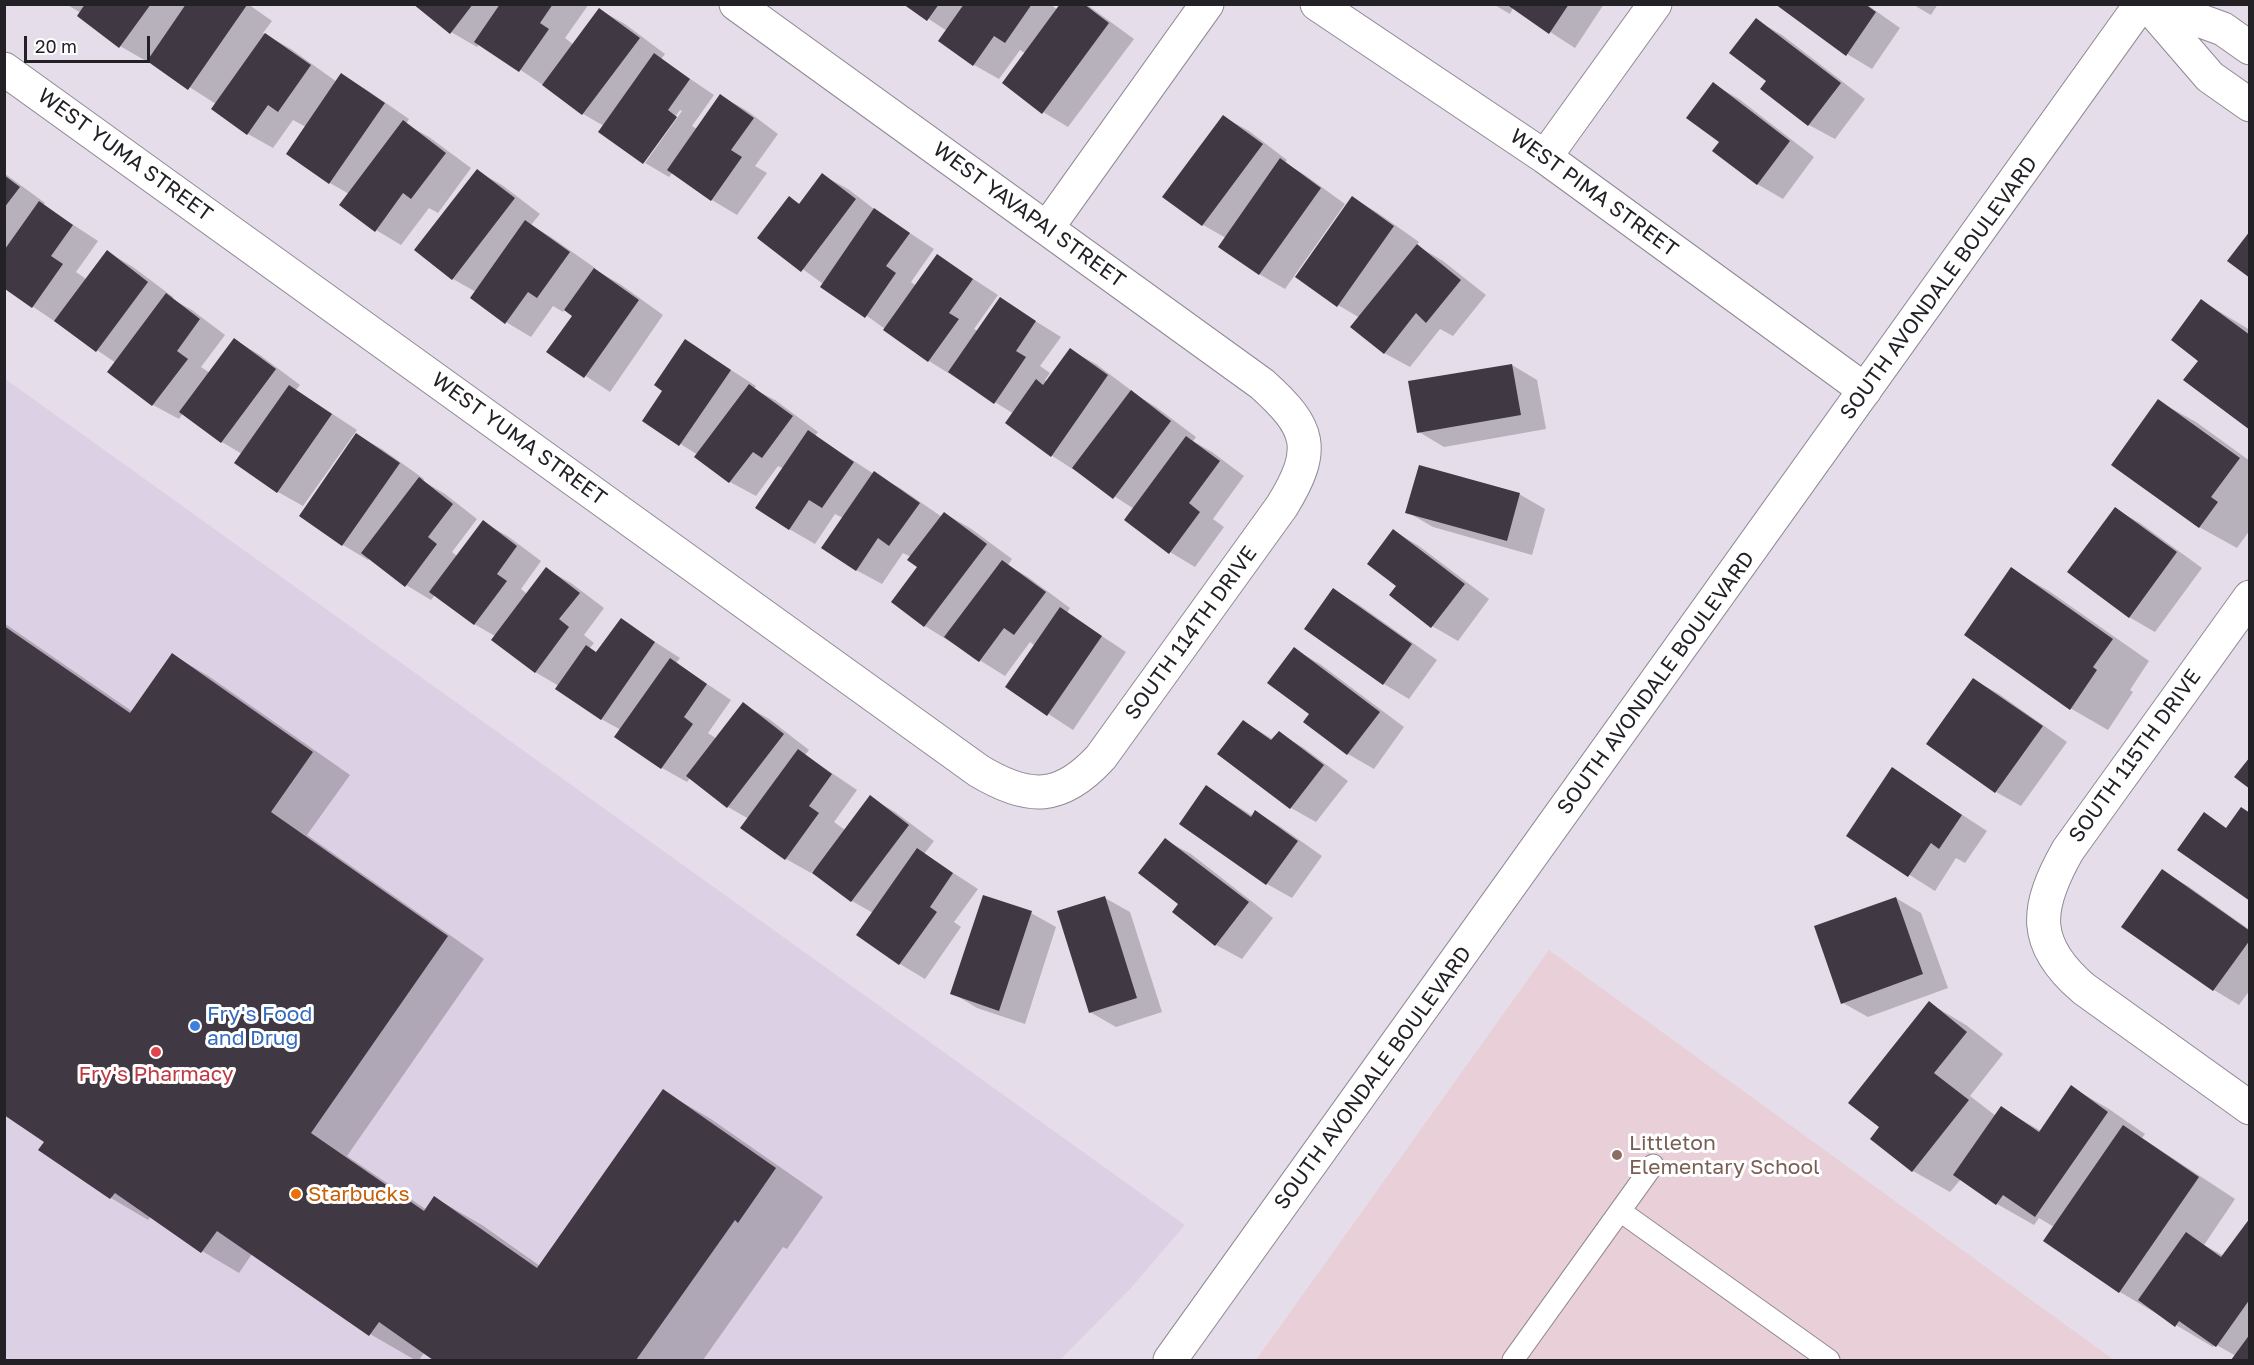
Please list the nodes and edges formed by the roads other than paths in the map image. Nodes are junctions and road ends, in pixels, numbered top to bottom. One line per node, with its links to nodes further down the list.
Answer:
1 (736, 4): 12 (street, WEST YAVAPAI STREET)
2 (1207, 4): 12 (street)
3 (1317, 4): 11 (street, WEST PIMA STREET)
4 (1654, 4): 11 (street)
5 (2140, 4): 13 (street, SOUTH AVONDALE BOULEVARD)
6 (2147, 4): 10 (street)
7 (2155, 4): 8 (street)
8 (2250, 48)
9 (4, 69): 16 (street, WEST YUMA STREET)
10 (2250, 105)
11 (1545, 157): 13 (street, WEST PIMA STREET)
12 (1047, 228): 14 (street, WEST YAVAPAI STREET)
13 (1865, 390): 20 (street, SOUTH AVONDALE BOULEVARD)
14 (1306, 442): 16 (street, SOUTH 114TH DRIVE)
15 (2250, 597): 17 (street, SOUTH 115TH DRIVE)
16 (1041, 793)
17 (2250, 1108)
18 (1653, 1165): 19 (lane)
19 (1620, 1211): 21 (lane); 22 (lane)
20 (1170, 1360)
21 (1513, 1360)
22 (1829, 1360)

